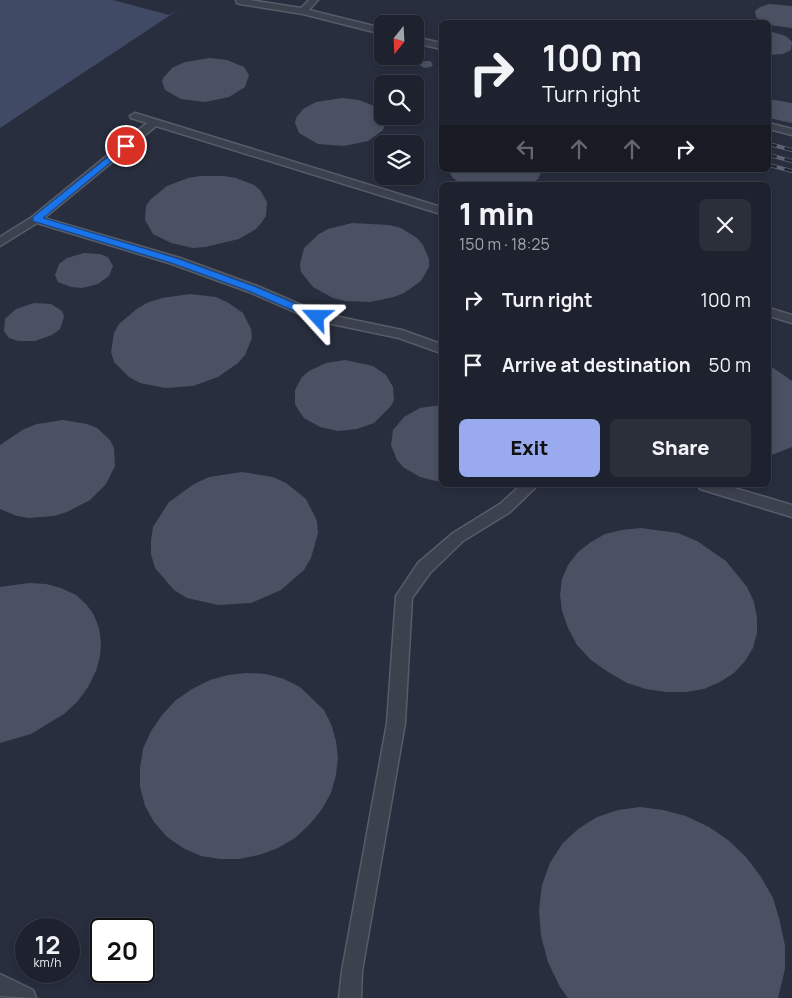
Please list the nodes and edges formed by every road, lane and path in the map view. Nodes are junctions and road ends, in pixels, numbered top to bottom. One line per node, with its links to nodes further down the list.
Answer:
1 (314, 0): 3 (lane)
2 (240, 1): 3 (lane)
3 (303, 11): 4 (lane)
4 (374, 29)
5 (424, 42): 6 (lane)
6 (439, 46)
7 (135, 116): 8 (lane)
8 (155, 122): 11 (lane); 12 (lane)
9 (771, 127): 10 (lane)
10 (792, 132)
11 (439, 210)
12 (36, 219): 13 (lane); 16 (lane)
13 (0, 242)
14 (771, 313): 15 (lane)
15 (792, 319)
16 (439, 348)
17 (529, 487): 22 (lane)
18 (712, 487): 19 (lane)
19 (792, 511)
20 (0, 985): 21 (lane)
21 (25, 998)
22 (350, 998)

